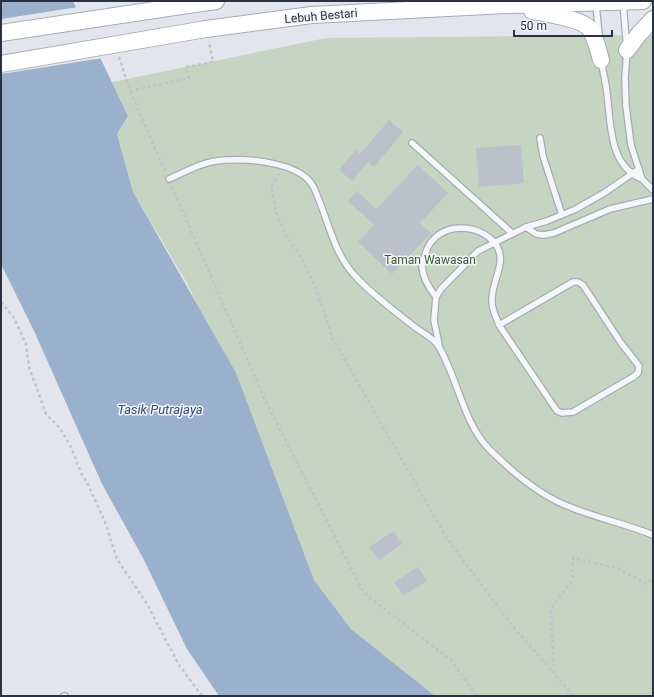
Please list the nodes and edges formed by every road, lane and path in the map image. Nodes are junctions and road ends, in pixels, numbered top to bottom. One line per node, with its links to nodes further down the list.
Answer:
1 (216, 1): 8 (main road, bridge)
2 (643, 1): 3 (main road, Lebuh Bestari)
3 (622, 2): 4 (main road, Lebuh Bestari); 9 (lane)
4 (596, 3): 5 (main road, Lebuh Bestari); 11 (lane)
5 (506, 5): 7 (main road, Lebuh Bestari); 11 (main road)
6 (653, 19): 9 (main road)
7 (206, 29): 12 (main road, Lebuh Bestari, bridge); 13 (path)
8 (1, 33)
9 (627, 50): 17 (lane)
10 (118, 54): 13 (path)
11 (601, 60): 18 (lane)
12 (1, 64)
13 (130, 91): 19 (path)
14 (540, 138): 23 (lane)
15 (412, 143): 25 (lane)
16 (283, 166): 19 (lane); 30 (lane); 33 (path)
17 (639, 169): 18 (lane); 20 (lane)
18 (632, 174): 20 (lane); 23 (lane)
19 (169, 179): 35 (path)
20 (642, 179): 21 (lane)
21 (653, 190)
22 (653, 199): 24 (lane)
23 (562, 214): 24 (lane)
24 (526, 227): 25 (lane)
25 (512, 233): 26 (lane)
26 (494, 242): 27 (lane); 27 (lane); 29 (lane)
27 (436, 297): 30 (lane)
28 (1, 302): 34 (path)
29 (499, 325): 29 (lane)
30 (439, 345): 31 (lane)
31 (653, 535)
32 (653, 579): 33 (path)
33 (554, 673): 36 (path)
34 (202, 696)
35 (477, 696)
36 (573, 696)

